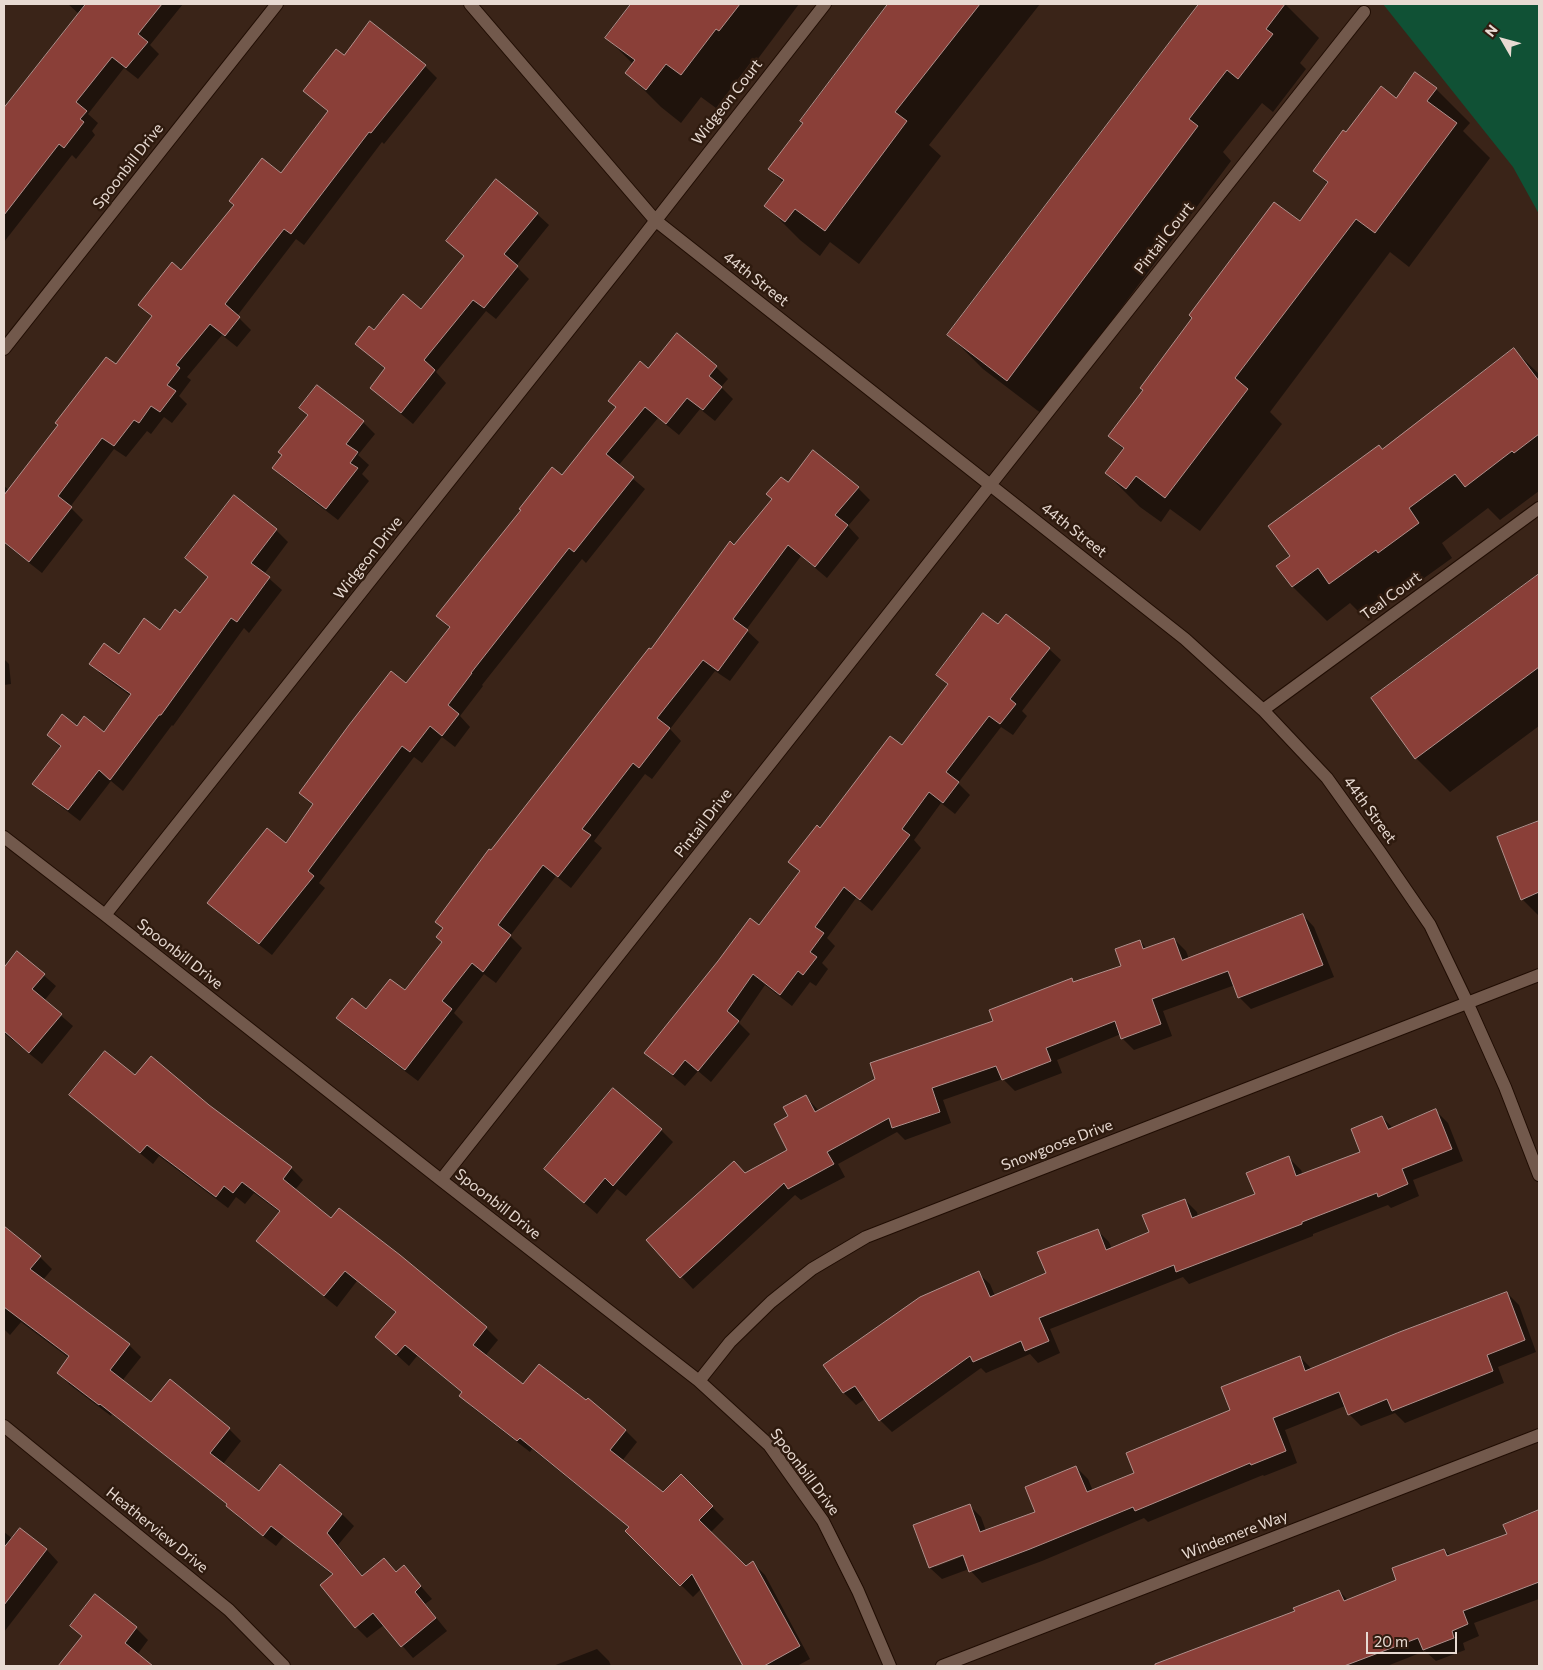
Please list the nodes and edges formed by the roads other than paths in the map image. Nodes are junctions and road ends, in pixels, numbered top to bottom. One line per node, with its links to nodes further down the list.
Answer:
1 (277, 4): 6 (street, Spoonbill Drive)
2 (470, 4): 5 (street, 44th Street)
3 (825, 4): 5 (street, Widgeon Court)
4 (1364, 12): 7 (street, Pintail Court)
5 (655, 220): 7 (street, 44th Street); 11 (street, Widgeon Drive)
6 (4, 349)
7 (990, 486): 9 (street, 44th Street); 15 (street, Pintail Drive)
8 (1539, 508): 9 (street, Teal Court)
9 (1263, 710): 13 (street, 44th Street)
10 (4, 837): 11 (street, Spoonbill Drive)
11 (105, 915): 15 (street, Spoonbill Drive)
12 (1539, 975): 13 (street, Snowgoose Drive)
13 (1467, 1002): 14 (street, 44th Street); 16 (street, Snowgoose Drive)
14 (1539, 1174)
15 (441, 1180): 16 (street, Spoonbill Drive)
16 (699, 1381): 20 (street, Spoonbill Drive)
17 (4, 1426): 19 (street, Heatherview Drive)
18 (1539, 1435): 21 (street, Windemere Way)
19 (284, 1666)
20 (890, 1666)
21 (942, 1666)

